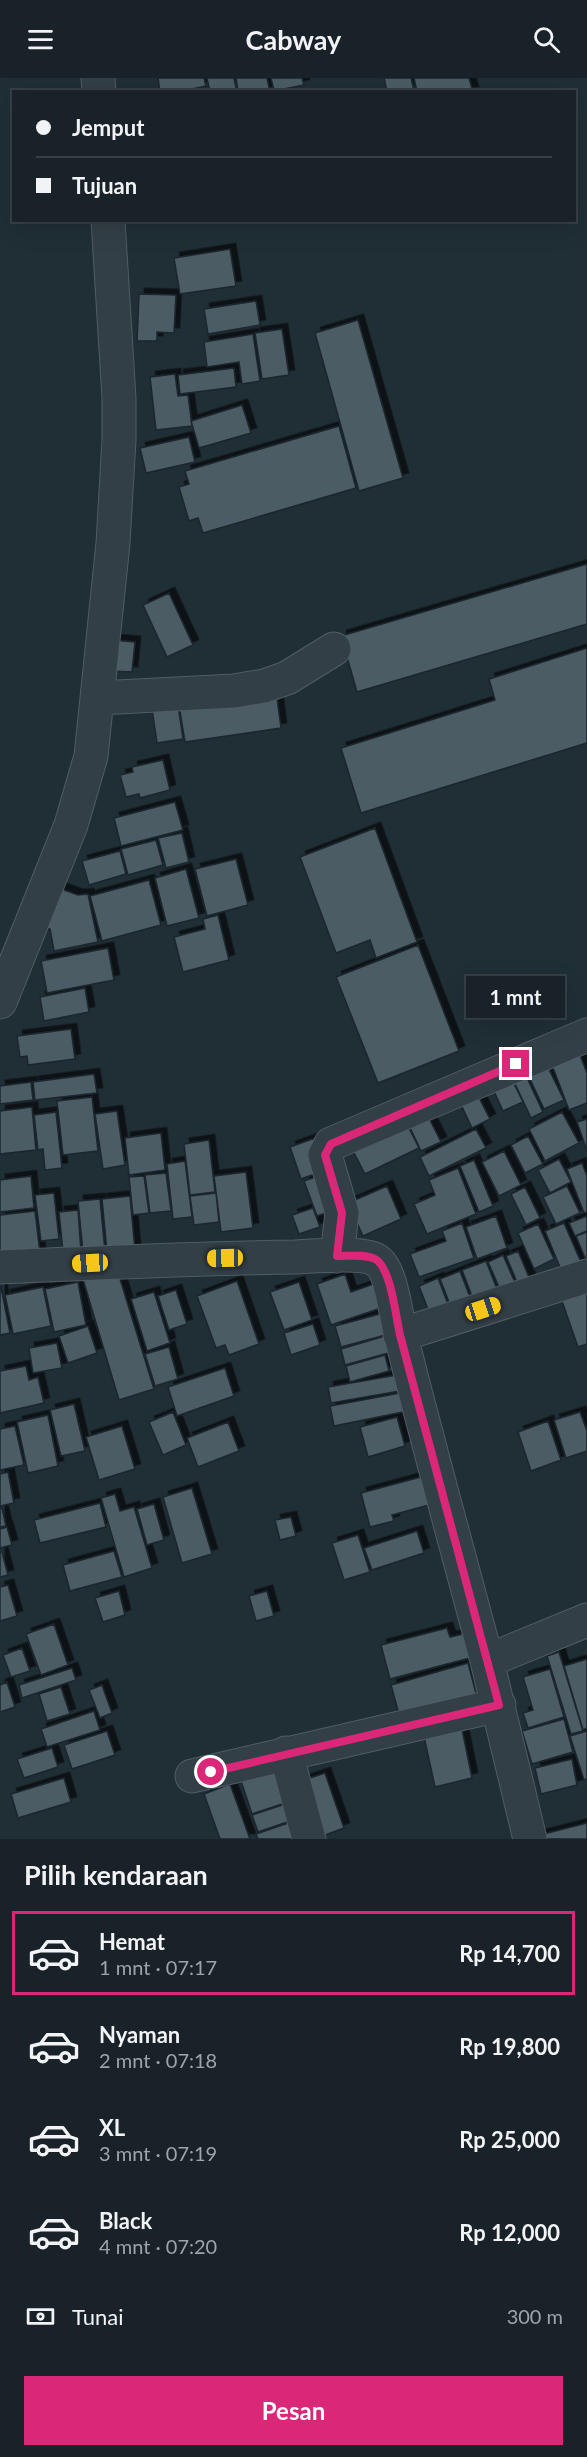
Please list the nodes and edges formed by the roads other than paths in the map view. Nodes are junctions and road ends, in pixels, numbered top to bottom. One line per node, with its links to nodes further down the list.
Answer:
1 (108, 222): 3 (street)
2 (334, 649): 3 (street)
3 (98, 698): 4 (street)
4 (0, 1002)
5 (587, 1035): 6 (street)
6 (337, 1256): 7 (street); 9 (street)
7 (0, 1267)
8 (587, 1276): 9 (street)
9 (400, 1335): 11 (street)
10 (587, 1620): 11 (street)
11 (487, 1661): 12 (street)
12 (499, 1705): 13 (street); 16 (street)
13 (286, 1753): 14 (street); 15 (street)
14 (192, 1776)
15 (309, 1839)
16 (530, 1839)

